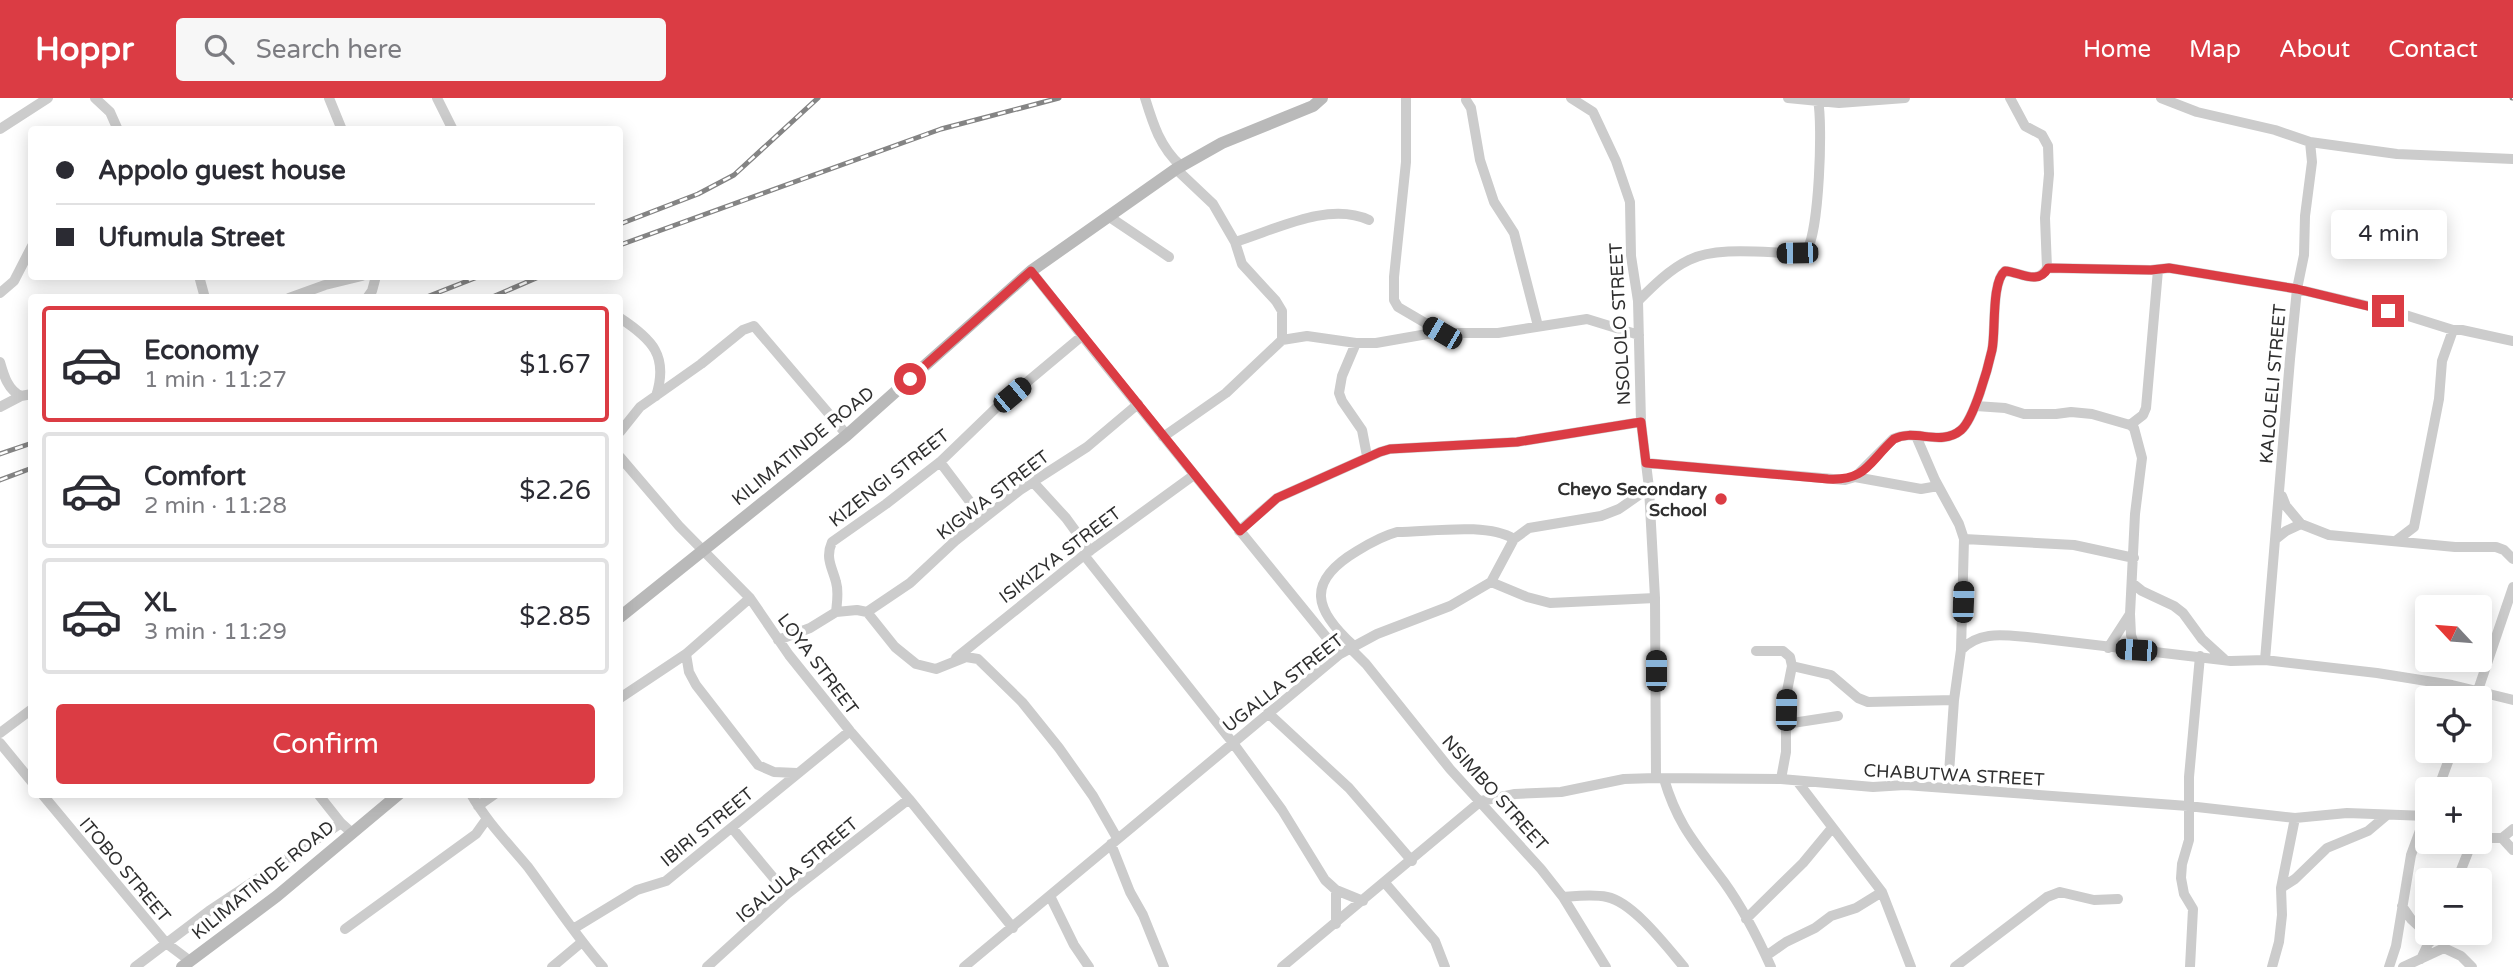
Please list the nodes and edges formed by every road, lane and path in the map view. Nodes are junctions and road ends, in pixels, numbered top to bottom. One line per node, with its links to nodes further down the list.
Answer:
1 (48, 98): 19 (street)
2 (95, 98): 16 (street)
3 (329, 98): 17 (street)
4 (437, 98): 18 (street)
5 (1145, 98): 22 (street)
6 (1322, 98): 22 (main road, KILIMATINDE ROAD)
7 (1406, 98): 41 (street)
8 (1480, 98): 14 (street)
9 (1571, 98): 37 (street, NSOLOLO STREET)
10 (1788, 98): 15 (street)
11 (1905, 98): 15 (street)
12 (2010, 98): 29 (street)
13 (2161, 98): 20 (street)
14 (1463, 99): 39 (street)
15 (1818, 101): 37 (street)
16 (116, 126)
17 (340, 126)
18 (451, 126)
19 (0, 130)
20 (2310, 142): 21 (street); 34 (street, KALOLELI STREET)
21 (2513, 159)
22 (1178, 167): 23 (main road, KILIMATINDE ROAD); 25 (street)
23 (1108, 216): 27 (street); 32 (main road, KILIMATINDE ROAD)
24 (1369, 220): 25 (street)
25 (1235, 242): 44 (street)
26 (28, 254): 31 (street)
27 (1169, 257)
28 (28, 264): 31 (street)
29 (2048, 268): 30 (street); 51 (street)
30 (2158, 270): 34 (street); 54 (street)
31 (20, 271): 35 (street)
32 (1031, 271): 43 (street); 56 (main road, KILIMATINDE ROAD)
33 (346, 280): 36 (street)
34 (2297, 289): 40 (street); 68 (street, KALOLELI STREET)
35 (0, 293)
36 (300, 294)
37 (1638, 301): 42 (street, NSOLOLO STREET)
38 (623, 320): 49 (street)
39 (1538, 326): 41 (street); 42 (street)
40 (2454, 330): 45 (street); 71 (street)
41 (1442, 333): 46 (street)
42 (1639, 335): 53 (street, NSOLOLO STREET)
43 (1082, 336): 50 (street); 61 (street, KIZENGI STREET)
44 (1282, 340): 46 (street); 58 (street)
45 (2513, 341)
46 (1356, 343): 59 (street)
47 (0, 362): 48 (street)
48 (27, 395): 52 (street)
49 (655, 397): 55 (street); 56 (street)
50 (1138, 404): 58 (street); 65 (street, KIGWA STREET)
51 (1976, 406): 54 (street); 57 (street)
52 (0, 407)
53 (1641, 422): 59 (street); 62 (street, NSOLOLO STREET)
54 (2130, 425): 80 (street)
55 (623, 428)
56 (847, 435): 78 (main road, KILIMATINDE ROAD)
57 (1916, 436): 64 (street); 66 (street)
58 (1163, 437): 63 (street)
59 (1367, 456): 72 (street)
60 (623, 460): 78 (street, LOYA STREET)
61 (940, 462): 69 (street); 88 (street, KIZENGI STREET)
62 (1646, 463): 64 (street); 67 (street, NSOLOLO STREET)
63 (1194, 475): 72 (street); 79 (street, ISIKIZYA STREET)
64 (1856, 477): 66 (street)
65 (1033, 482): 69 (street, KIGWA STREET); 79 (street)
66 (1938, 486): 75 (street)
67 (1649, 488): 74 (street); 86 (street, NSOLOLO STREET)
68 (2280, 492): 70 (street); 73 (street, KALOLELI STREET)
69 (983, 519): 89 (street, KIGWA STREET)
70 (2301, 524): 73 (street); 76 (street)
71 (2414, 527): 76 (street); 77 (street)
72 (1240, 531): 94 (street)
73 (2277, 538): 101 (street, KALOLELI STREET)
74 (1514, 539): 82 (street); 94 (street)
75 (1964, 539): 80 (street); 95 (street)
76 (2397, 540): 77 (street)
77 (2429, 544): 81 (street)
78 (704, 549): 85 (street, LOYA STREET); 91 (main road, KILIMATINDE ROAD)
79 (1087, 553): 102 (street, ISIKIZYA STREET); 117 (street)
80 (2134, 558): 83 (street)
81 (2513, 559)
82 (1491, 582): 86 (street); 94 (street, UGALLA STREET)
83 (2132, 583): 90 (street); 100 (street)
84 (2513, 587): 87 (street)
85 (750, 598): 92 (street, LOYA STREET); 98 (street)
86 (1655, 598): 120 (street, NSOLOLO STREET)
87 (2510, 610): 105 (street)
88 (836, 612): 89 (street); 92 (street)
89 (867, 612): 102 (street)
90 (2130, 614): 93 (street); 96 (street)
91 (623, 615)
92 (778, 640): 114 (street, LOYA STREET)
93 (2108, 648): 95 (street); 96 (street)
94 (1348, 650): 111 (street, UGALLA STREET); 130 (street, NSIMBO STREET)
95 (1961, 650): 109 (street)
96 (2136, 650): 99 (street)
97 (1756, 651): 103 (street)
98 (686, 654): 106 (street); 118 (street)
99 (2200, 656): 100 (street); 132 (street)
100 (2225, 660): 101 (street)
101 (2265, 660): 104 (street)
102 (950, 665): 144 (street)
103 (1792, 666): 109 (street); 113 (street)
104 (2450, 686)
105 (2480, 686)
106 (623, 696)
107 (2492, 697): 108 (street)
108 (2513, 700)
109 (1954, 701): 123 (street)
110 (28, 712): 115 (street)
111 (1268, 713): 117 (street, UGALLA STREET); 147 (street)
112 (1838, 716): 113 (street)
113 (1786, 724): 121 (street)
114 (850, 731): 118 (street, IBIRI STREET); 129 (street, LOYA STREET)
115 (0, 733)
116 (0, 743): 119 (street)
117 (1233, 743): 144 (street, UGALLA STREET); 150 (street)
118 (797, 773): 138 (street, IBIRI STREET)
119 (28, 777)
120 (1660, 778): 121 (street, CHABUTWA STREET); 130 (street, CHABUTWA STREET); 158 (street, NSOLOLO STREET)
121 (1781, 779): 122 (street, CHABUTWA STREET)
122 (1797, 782): 123 (street, CHABUTWA STREET); 139 (street)
123 (1948, 788): 132 (street, CHABUTWA STREET)
124 (45, 798): 165 (street, ITOBO STREET)
125 (321, 798): 137 (street)
126 (394, 798): 141 (main road, KILIMATINDE ROAD)
127 (473, 798): 131 (street)
128 (489, 798): 131 (street)
129 (909, 799): 152 (street, IGALULA STREET); 161 (street, LOYA STREET)
130 (1481, 802): 147 (street); 154 (street, NSIMBO STREET)
131 (478, 806): 136 (street)
132 (2188, 806): 135 (street, CHABUTWA STREET); 184 (street)
133 (2387, 815): 134 (street, CHABUTWA STREET); 135 (street, CHABUTWA STREET); 149 (street)
134 (2415, 816)
135 (2295, 818): 149 (street)
136 (486, 820): 162 (street); 163 (street)
137 (341, 823): 141 (street); 165 (street)
138 (732, 828): 152 (street); 163 (street, IBIRI STREET)
139 (1832, 828): 151 (street); 158 (street)
140 (2513, 829): 143 (street)
141 (351, 832): 169 (main road, KILIMATINDE ROAD)
142 (2492, 838): 143 (street)
143 (2502, 838): 146 (street)
144 (1114, 841): 153 (street, UGALLA STREET); 176 (street)
145 (2415, 845): 157 (street)
146 (2513, 850)
147 (1412, 861): 148 (street)
148 (1385, 883): 156 (street); 178 (street)
149 (2281, 888): 185 (street)
150 (1336, 890): 156 (street); 160 (street)
151 (1882, 892): 167 (street); 182 (street)
152 (787, 894): 173 (street, IGALULA STREET)
153 (1050, 895): 161 (street, UGALLA STREET); 175 (street)
154 (1563, 897): 179 (street, NSIMBO STREET); 180 (street)
155 (2118, 899): 183 (street)
156 (1363, 901): 160 (street)
157 (2402, 906): 159 (street); 186 (street)
158 (1746, 919): 167 (street, NSOLOLO STREET)
159 (2415, 922)
160 (1336, 924): 177 (street)
161 (1013, 928): 174 (street, UGALLA STREET)
162 (345, 929)
163 (573, 929): 164 (street)
164 (582, 942): 171 (street); 172 (street)
165 (166, 943): 169 (street, ITOBO STREET); 170 (street)
166 (2430, 945): 168 (street)
167 (1766, 956): 181 (street, NSOLOLO STREET)
168 (2421, 959): 187 (street); 188 (street)
169 (186, 964)
170 (135, 967)
171 (552, 967)
172 (603, 967)
173 (707, 967)
174 (964, 967)
175 (1089, 967)
176 (1164, 967)
177 (1282, 967)
178 (1445, 967)
179 (1606, 967)
180 (1684, 967)
181 (1772, 967)
182 (1911, 967)
183 (1955, 967)
184 (2190, 967)
185 (2272, 967)
186 (2389, 967)
187 (2403, 967)
188 (2472, 967)

